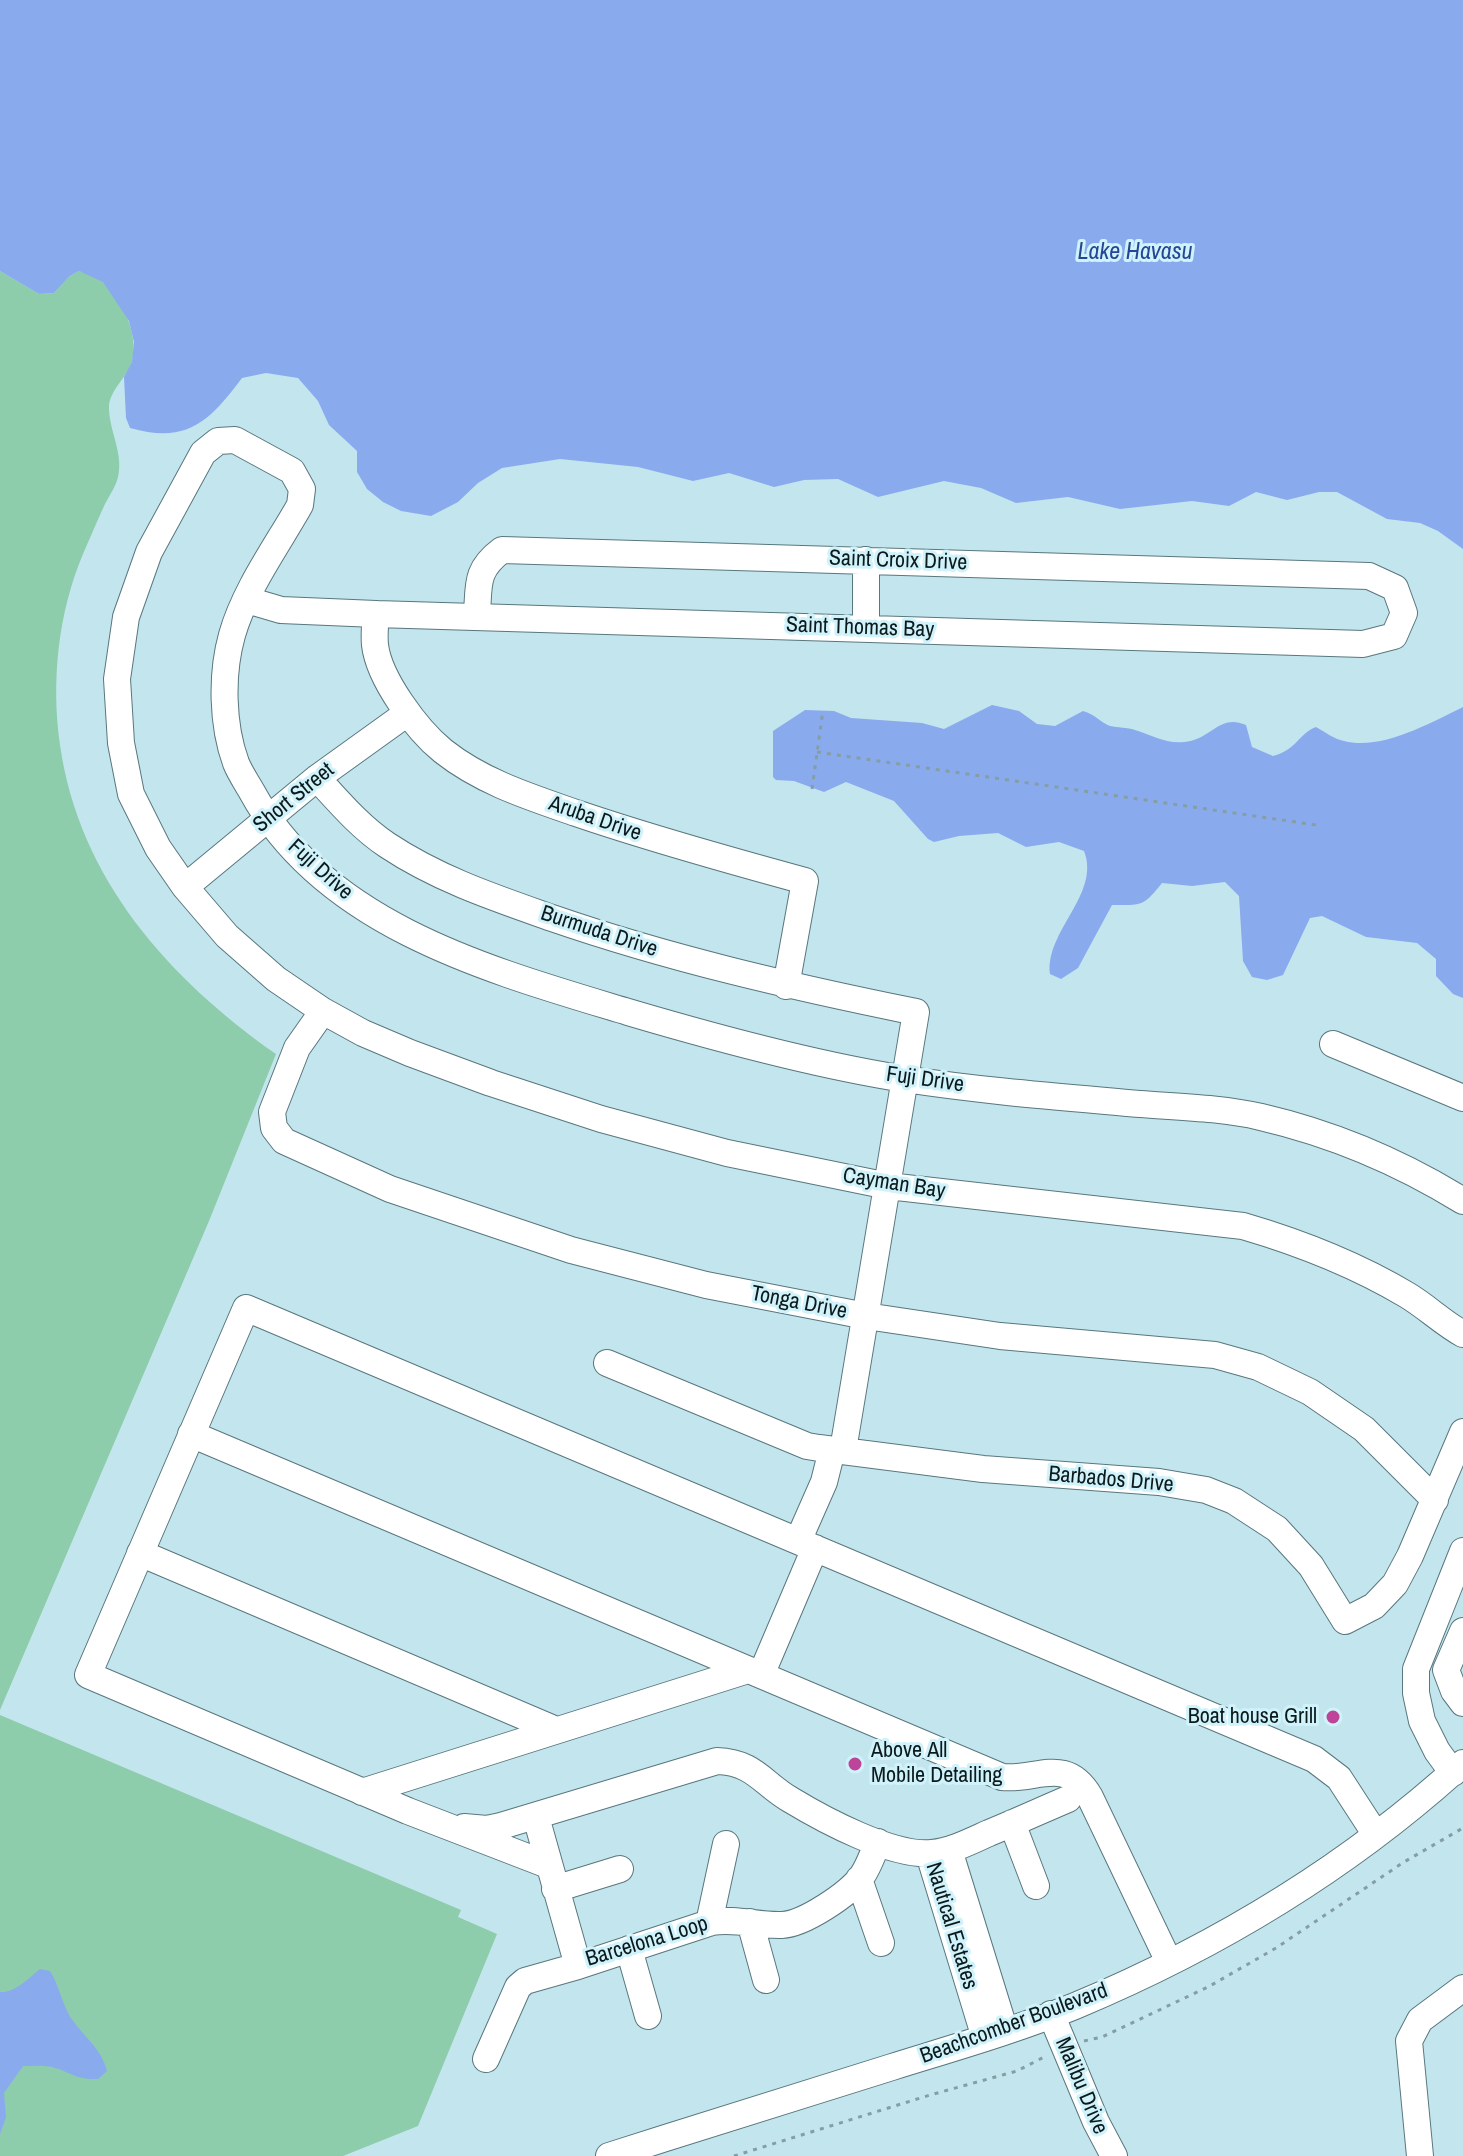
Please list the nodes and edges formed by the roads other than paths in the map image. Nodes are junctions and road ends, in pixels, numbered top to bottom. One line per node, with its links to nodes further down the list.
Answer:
1 (866, 560): 2 (street, Saint Croix Drive); 5 (street, Saint Croix Drive); 6 (street)
2 (1369, 576): 6 (street, Saint Thomas Bay)
3 (247, 600): 4 (street, Saint Thomas Bay); 9 (street, Fuji Drive); 10 (street, Fuji Drive)
4 (376, 614): 5 (street, Saint Thomas Bay); 7 (street, Aruba Drive)
5 (477, 615): 6 (street, Saint Thomas Bay)
6 (866, 628)
7 (406, 714): 8 (street, Short Street); 11 (street, Aruba Drive)
8 (317, 778): 9 (street, Short Street); 11 (street, Burmuda Drive)
9 (267, 820): 10 (street, Short Street); 14 (street, Fuji Drive)
10 (185, 887): 12 (street, Fuji Drive)
11 (786, 986): 14 (street, Burmuda Drive)
12 (323, 1011): 16 (street, Cayman Bay); 18 (street, Tonga Drive)
13 (1333, 1044): 15 (street)
14 (904, 1079): 16 (street); 17 (street, Fuji Drive)
15 (1463, 1098)
16 (888, 1186): 18 (street); 19 (street, Cayman Bay)
17 (1463, 1201)
18 (866, 1316): 23 (street); 24 (street, Tonga Drive)
19 (1463, 1334)
20 (607, 1363): 23 (street, Barbados Drive)
21 (1463, 1432): 24 (street, Barbados Drive)
22 (191, 1434): 25 (street); 27 (street); 29 (street)
23 (838, 1450): 24 (street, Barbados Drive); 25 (street)
24 (1435, 1500)
25 (807, 1545): 29 (street); 38 (street)
26 (1463, 1551): 32 (street)
27 (140, 1553): 31 (street); 33 (street, Nautical Estates)
28 (1463, 1631): 30 (street)
29 (755, 1672): 31 (street); 50 (street)
30 (1463, 1703)
31 (556, 1730): 33 (street)
32 (1458, 1768): 38 (street, Beachcomber Boulevard)
33 (362, 1792): 37 (street, Nautical Estates)
34 (1068, 1799): 36 (street)
35 (536, 1817): 37 (street, Nautical Estates); 39 (street, Nautical Estates); 43 (street)
36 (1012, 1823): 41 (street); 45 (street)
37 (444, 1825): 43 (street, Nautical Estates)
38 (1376, 1835): 50 (street, Beachcomber Boulevard)
39 (878, 1842): 41 (street, Nautical Estates); 44 (street, Barcelona Loop)
40 (726, 1844): 47 (street)
41 (939, 1852): 56 (street, Nautical Estates)
42 (620, 1869): 43 (street)
43 (552, 1877): 51 (street, Barcelona Loop)
44 (859, 1879): 46 (street, Barcelona Loop); 48 (street)
45 (1036, 1886)
46 (750, 1922): 47 (street, Barcelona Loop); 52 (street)
47 (709, 1923): 49 (street, Barcelona Loop)
48 (881, 1943)
49 (629, 1949): 51 (street, Barcelona Loop); 55 (street)
50 (1169, 1962): 54 (street, Beachcomber Boulevard)
51 (578, 1966): 57 (street)
52 (766, 1980)
53 (1463, 1988): 61 (street)
54 (1051, 2014): 56 (street, Beachcomber Boulevard); 60 (street, Malibu Drive)
55 (648, 2016)
56 (995, 2034): 58 (street, Beachcomber Boulevard)
57 (486, 2059)
58 (657, 2149): 59 (street, Beachcomber Boulevard)
59 (609, 2156)
60 (1114, 2156)
61 (1420, 2156)

